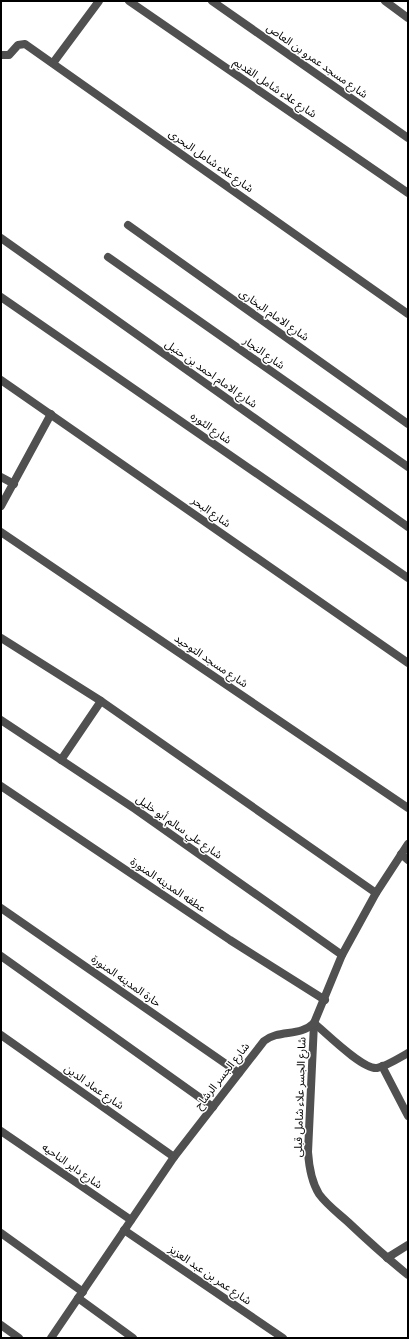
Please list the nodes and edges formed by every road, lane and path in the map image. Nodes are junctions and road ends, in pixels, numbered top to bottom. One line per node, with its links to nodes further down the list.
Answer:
1 (99, 1): 7 (street)
2 (129, 1): 9 (street, شارع علاء شامل القديم)
3 (212, 1): 8 (street, شارع مسجد عمرو بن العاص)
4 (385, 1): 5 (street)
5 (408, 18)
6 (1, 55): 7 (street, شارع علاء شامل البحرى)
7 (53, 63): 14 (street, شارع علاء شامل البحرى)
8 (408, 138)
9 (408, 193)
10 (128, 225): 17 (street, شارع الامام البخارى)
11 (1, 238): 22 (street, شارع الامام احمد بن حنبل)
12 (108, 257): 18 (street, شارع النجار)
13 (1, 297): 24 (street, شارع الثوره)
14 (408, 314)
15 (1, 380): 16 (street, شارع البحر)
16 (51, 414): 20 (street); 26 (street, شارع البحر)
17 (408, 424)
18 (408, 467)
19 (1, 477): 20 (street)
20 (14, 484): 21 (street)
21 (1, 506)
22 (408, 527)
23 (1, 532): 31 (street, شارع مسجد التوحيد)
24 (408, 578)
25 (1, 638): 27 (street)
26 (408, 663)
27 (101, 701): 29 (street); 35 (street)
28 (1, 720): 29 (street, شارع علي سالم أبو خليل)
29 (61, 760): 37 (street, شارع علي سالم أبو خليل)
30 (1, 786): 39 (street, عطفه المدينه المنورة)
31 (408, 808)
32 (408, 844): 33 (street)
33 (401, 854): 34 (street); 35 (street)
34 (408, 860)
35 (376, 892): 37 (street)
36 (1, 908): 44 (street, حارة المدينه المنورة)
37 (342, 955): 39 (street)
38 (1, 956): 45 (street)
39 (325, 1000): 40 (street)
40 (314, 1023): 43 (street); 44 (street, شارع الجسر الرشاح); 53 (street, شارع الجسر علاء شامل قبلى)
41 (1, 1035): 48 (street, شارع عماد الدين)
42 (408, 1053): 43 (street)
43 (382, 1066): 46 (street)
44 (239, 1073): 45 (street, شارع الجسر الرشاح)
45 (213, 1107): 48 (street, شارع الجسر الرشاح)
46 (408, 1116)
47 (1, 1130): 49 (street, شارع داير الناحيه)
48 (174, 1157): 49 (street, شارع الجسر الرشاح)
49 (131, 1220): 50 (street, شارع الجسر الرشاح)
50 (124, 1230): 55 (street, شارع الجسر الرشاح); 60 (street, شارع عمر بن عبد العزيز)
51 (1, 1233): 55 (street)
52 (408, 1245): 53 (street)
53 (387, 1258): 54 (street, شارع الجسر علاء شامل قبلى)
54 (408, 1275)
55 (80, 1295): 57 (street, شارع الجسر الرشاح); 59 (street)
56 (1, 1325): 58 (street)
57 (54, 1337)
58 (19, 1338)
59 (133, 1338)
60 (283, 1338)

